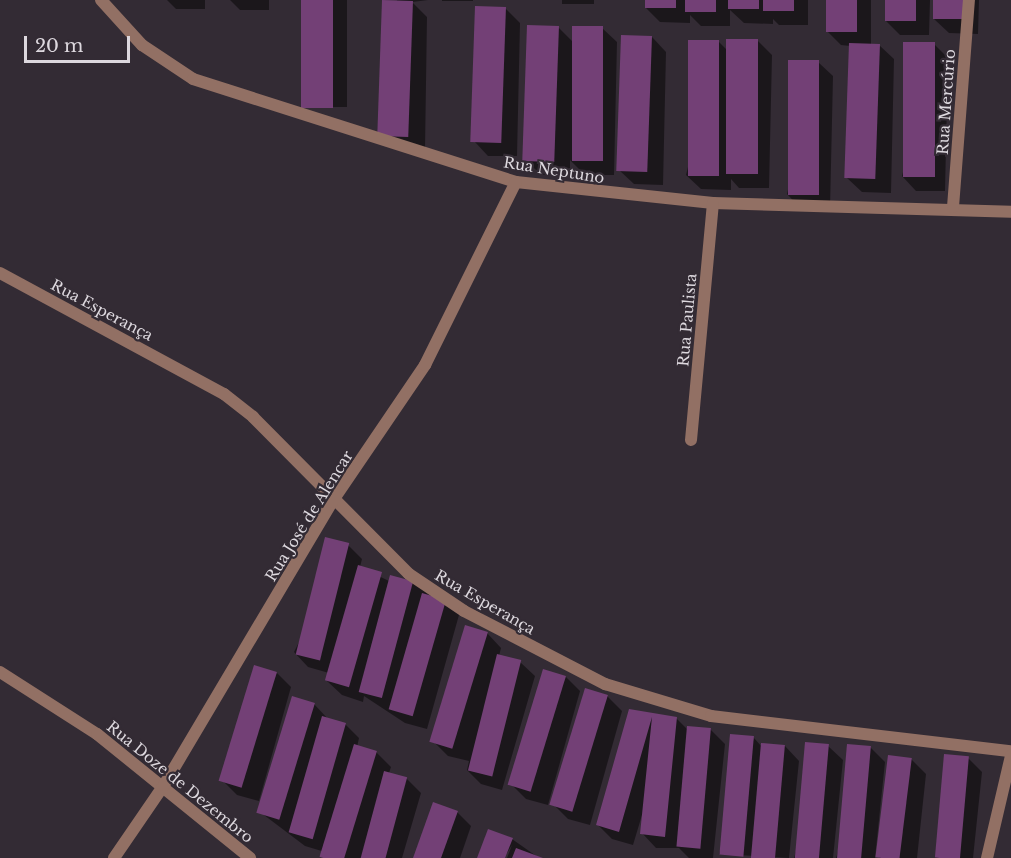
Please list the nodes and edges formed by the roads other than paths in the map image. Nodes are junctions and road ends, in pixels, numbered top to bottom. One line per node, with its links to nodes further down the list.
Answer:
1 (101, 0): 3 (street, Rua Neptuno)
2 (969, 0): 5 (street, Rua Mercúrio)
3 (516, 182): 4 (street, Rua Neptuno); 9 (street, Rua José de Alencar)
4 (713, 202): 5 (street, Rua Neptuno); 8 (street, Rua Paulista)
5 (953, 207): 6 (street, Rua Neptuno)
6 (1011, 212)
7 (0, 273): 9 (street, Rua Esperança)
8 (692, 440)
9 (332, 502): 11 (street, Rua Esperança); 12 (street, Rua José de Alencar)
10 (0, 672): 12 (street, Rua Doze de Dezembro)
11 (1011, 754): 15 (street)
12 (164, 785): 13 (street, Rua José de Alencar); 14 (street, Rua Doze de Dezembro)
13 (114, 858)
14 (250, 858)
15 (987, 858)

